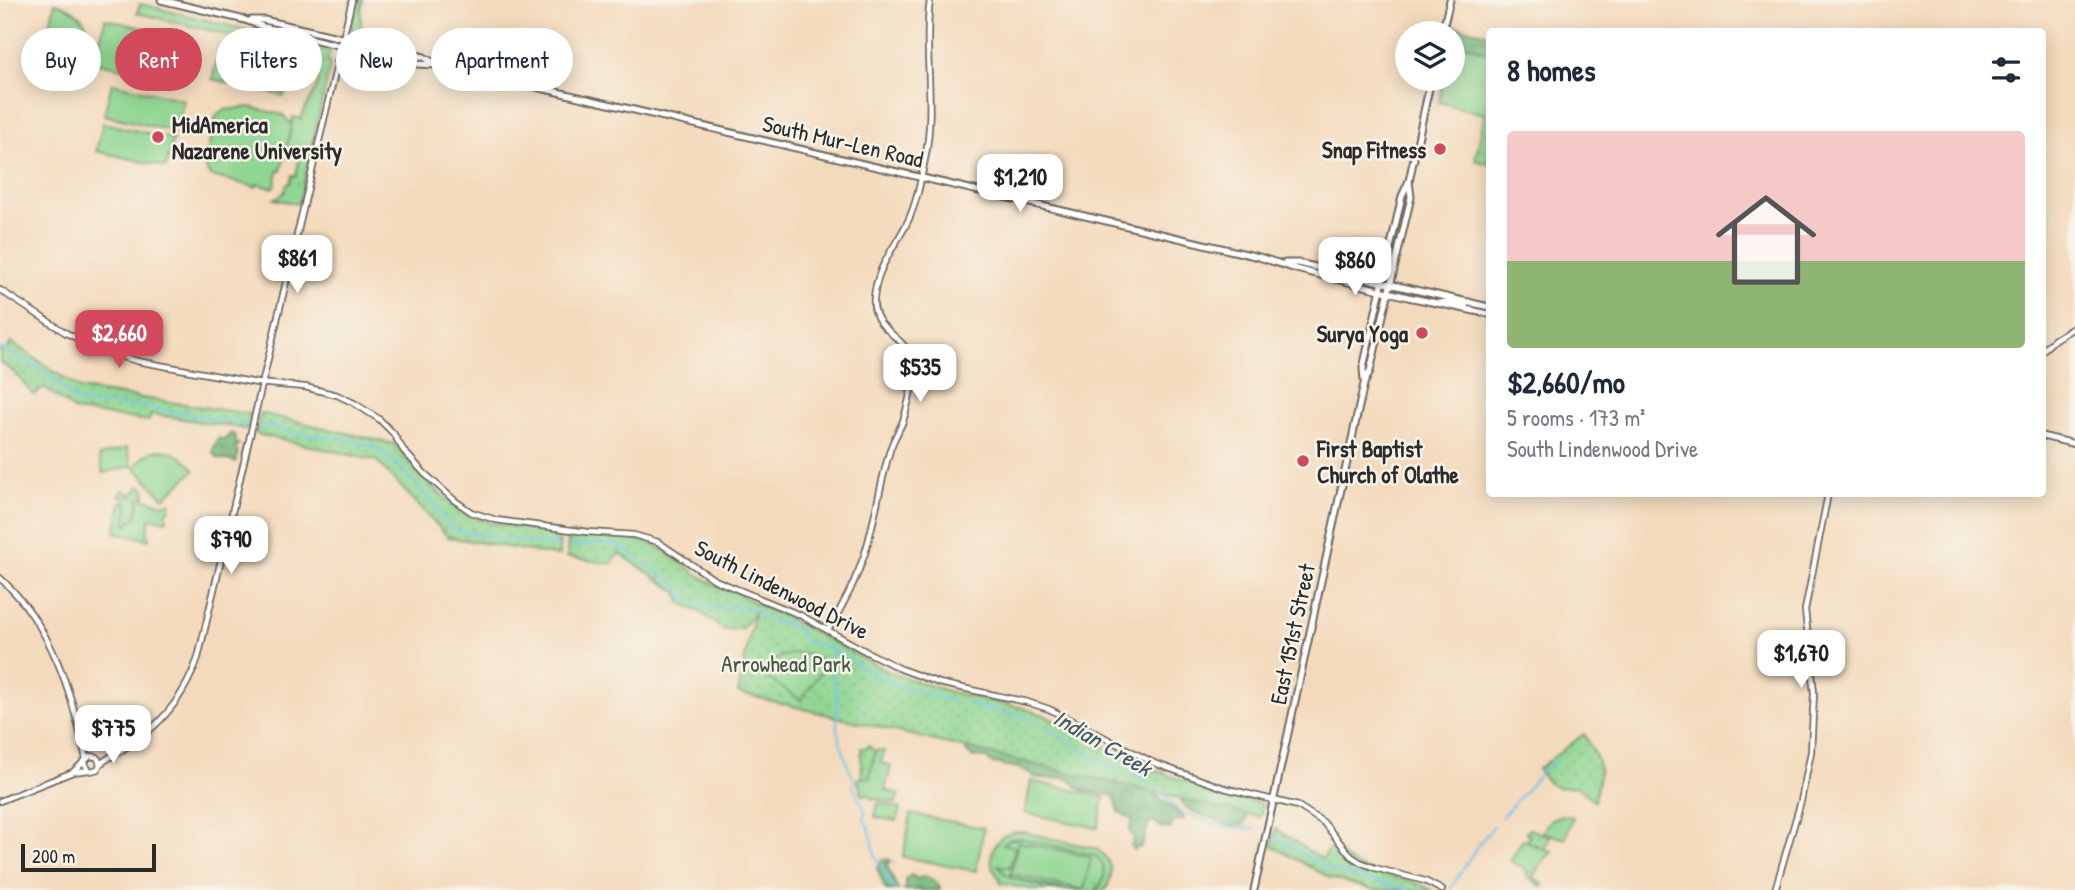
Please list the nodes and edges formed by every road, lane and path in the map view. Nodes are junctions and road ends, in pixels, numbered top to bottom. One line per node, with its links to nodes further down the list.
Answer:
1 (161, 0): 5 (main road, South Mur-Len Road)
2 (352, 0): 7 (street)
3 (930, 0): 13 (street)
4 (1450, 0): 6 (main road)
5 (245, 20): 8 (main road, South Mur-Len Road); 9 (main road, South Mur-Len Road)
6 (1445, 21)
7 (345, 28)
8 (336, 36)
9 (336, 45)
10 (336, 68): 27 (street)
11 (549, 91): 13 (main road, South Mur-Len Road)
12 (1428, 91): 14 (main road)
13 (920, 177): 15 (main road, South Mur-Len Road); 33 (street)
14 (1409, 181): 16 (main road, East 151st Street); 17 (main road, East 151st Street)
15 (1282, 262): 16 (main road, South Mur-Len Road); 19 (main road, South Mur-Len Road)
16 (1382, 282): 17 (main road, South Mur-Len Road); 19 (main road, East 151st Street)
17 (1390, 284): 20 (main road, East 151st Street); 21 (main road, South Mur-Len Road)
18 (0, 290): 27 (street, South Lindenwood Drive)
19 (1381, 290): 20 (main road, South Mur-Len Road); 28 (main road, East 151st Street)
20 (1388, 292): 22 (main road, South Mur-Len Road); 28 (main road, East 151st Street)
21 (1469, 302): 22 (main road); 23 (main road, South Mur-Len Road)
22 (1436, 303): 24 (main road, South Mur-Len Road)
23 (1486, 306)
24 (1486, 313)
25 (2075, 327): 26 (street)
26 (2046, 347)
27 (263, 384): 33 (street, South Lindenwood Drive); 35 (street)
28 (1364, 384): 41 (main road, East 151st Street)
29 (2046, 437): 30 (main road)
30 (2075, 444)
31 (1827, 497): 45 (street)
32 (0, 578): 34 (street)
33 (828, 630): 41 (street, South Lindenwood Drive)
34 (84, 745): 36 (street); 37 (street)
35 (111, 755): 36 (street); 38 (street)
36 (95, 756): 37 (street); 38 (street)
37 (86, 761): 39 (street); 40 (street)
38 (100, 764): 39 (street)
39 (89, 770): 40 (street)
40 (73, 772): 42 (street)
41 (1274, 800): 43 (main road, East 151st Street); 44 (street, South Lindenwood Drive)
42 (0, 801)
43 (1254, 890)
44 (1442, 890)
45 (1776, 890)

